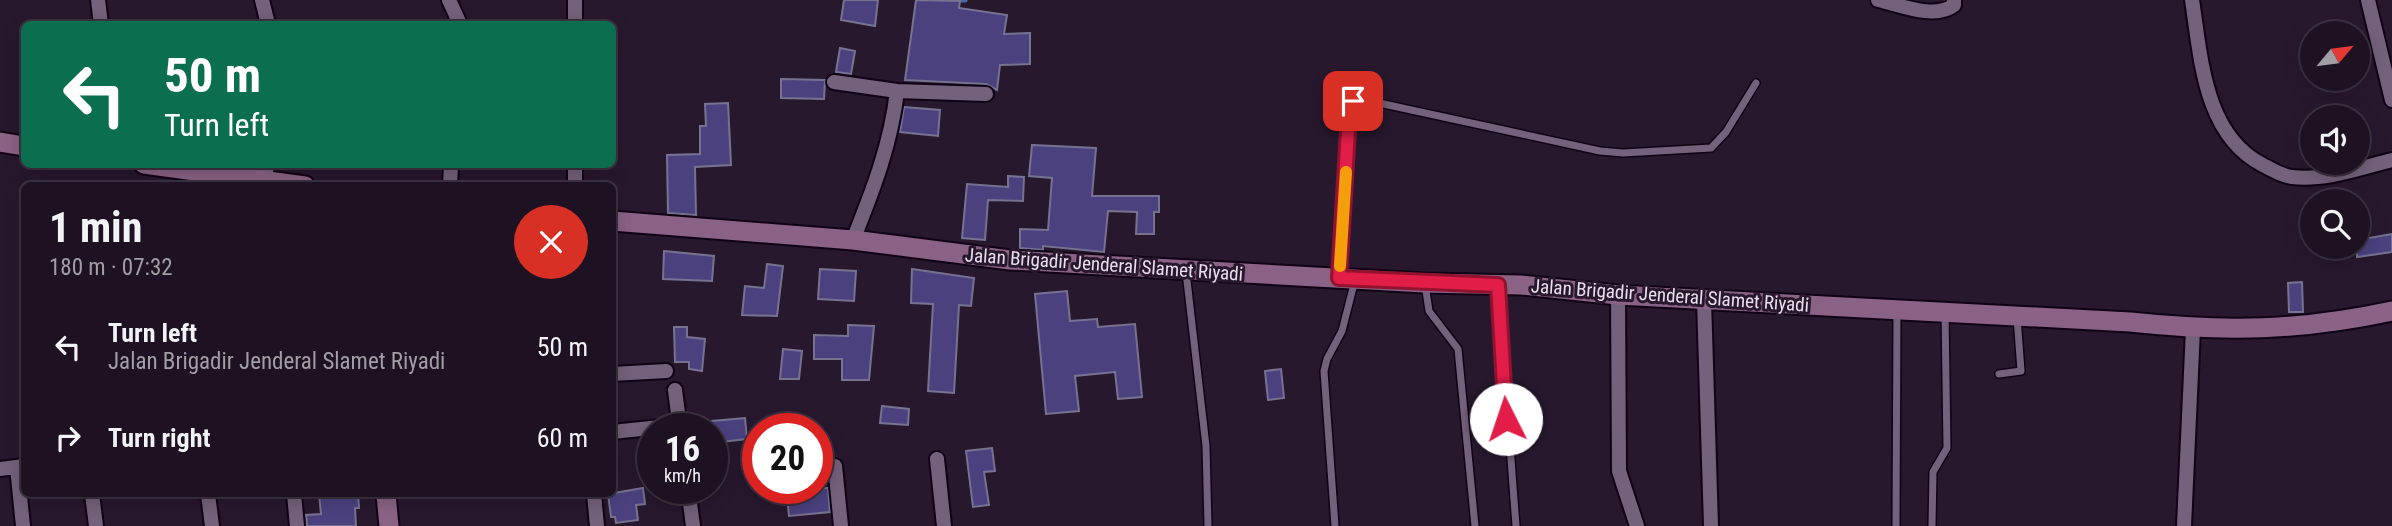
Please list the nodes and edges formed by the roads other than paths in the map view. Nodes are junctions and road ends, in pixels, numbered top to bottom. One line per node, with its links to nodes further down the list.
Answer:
1 (98, 0): 9 (street)
2 (262, 0): 10 (street)
3 (449, 0): 11 (street)
4 (575, 0): 12 (street)
5 (1878, 0): 6 (street)
6 (1954, 0)
7 (2192, 0): 20 (street)
8 (2368, 0): 17 (street)
9 (101, 21)
10 (267, 21)
11 (459, 21)
12 (575, 21)
13 (834, 82): 15 (street)
14 (1756, 83): 27 (lane)
15 (897, 91): 16 (street); 25 (street)
16 (986, 94)
17 (2392, 100)
18 (0, 142): 19 (main road)
19 (21, 146)
20 (2392, 160)
21 (198, 168): 22 (main road)
22 (266, 173): 23 (main road)
23 (293, 182)
24 (616, 221): 25 (main road, Jalan Brigadir Jenderal Slamet Riyadi)
25 (853, 240): 26 (main road, Jalan Brigadir Jenderal Slamet Riyadi)
26 (1186, 271): 27 (main road, Jalan Brigadir Jenderal Slamet Riyadi); 64 (lane)
27 (1347, 279): 28 (main road, Jalan Brigadir Jenderal Slamet Riyadi); 65 (lane)
28 (1425, 284): 29 (main road, Jalan Brigadir Jenderal Slamet Riyadi); 66 (lane)
29 (1498, 285): 30 (main road, Jalan Brigadir Jenderal Slamet Riyadi); 67 (lane)
30 (1618, 295): 31 (main road, Jalan Brigadir Jenderal Slamet Riyadi); 68 (street)
31 (1704, 300): 32 (main road, Jalan Brigadir Jenderal Slamet Riyadi); 69 (street)
32 (1897, 311): 33 (main road, Jalan Brigadir Jenderal Slamet Riyadi); 70 (lane)
33 (1945, 312): 35 (main road, Jalan Brigadir Jenderal Slamet Riyadi); 71 (lane)
34 (2392, 312): 36 (main road, Jalan Brigadir Jenderal Slamet Riyadi)
35 (2017, 316): 36 (main road, Jalan Brigadir Jenderal Slamet Riyadi); 39 (lane)
36 (2193, 329): 72 (street)
37 (666, 371): 38 (street)
38 (616, 374)
39 (1999, 374)
40 (675, 390): 41 (street)
41 (678, 413)
42 (637, 430): 43 (street)
43 (616, 432)
44 (937, 459): 63 (street)
45 (835, 466): 62 (street)
46 (21, 467): 47 (street)
47 (0, 469)
48 (22, 497): 55 (street)
49 (92, 497): 56 (street)
50 (208, 497): 57 (street)
51 (294, 497): 58 (street)
52 (386, 497): 59 (main road)
53 (594, 497): 60 (street)
54 (690, 504): 61 (street)
55 (23, 526)
56 (96, 526)
57 (212, 526)
58 (297, 526)
59 (389, 526)
60 (597, 526)
61 (693, 526)
62 (841, 526)
63 (944, 526)
64 (1208, 526)
65 (1335, 526)
66 (1475, 526)
67 (1516, 526)
68 (1637, 526)
69 (1711, 526)
70 (1896, 526)
71 (1932, 526)
72 (2184, 526)

